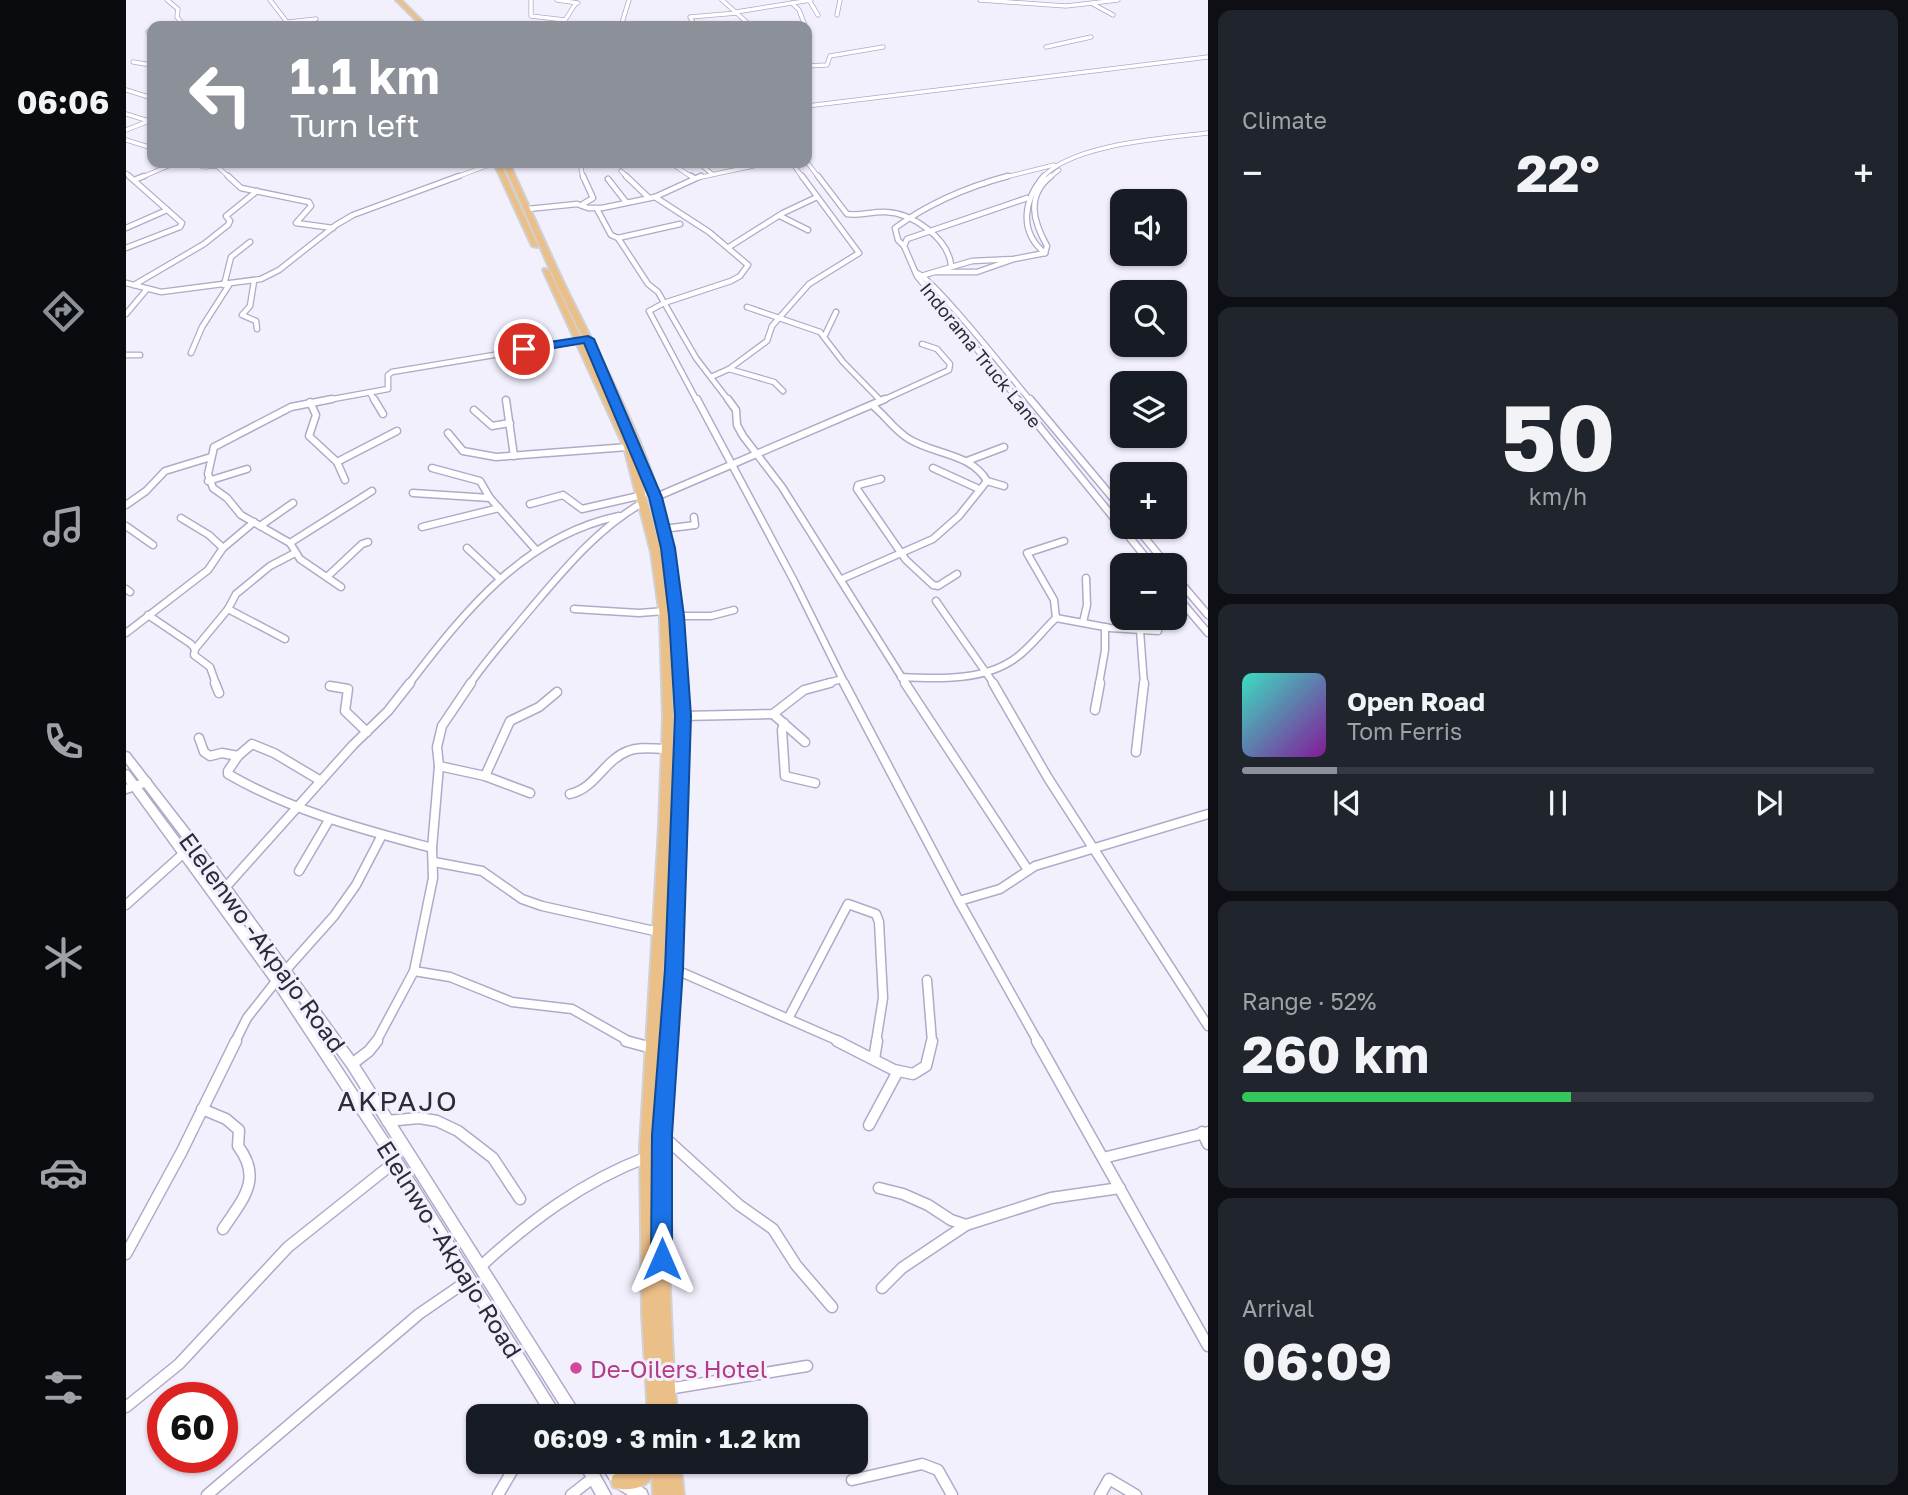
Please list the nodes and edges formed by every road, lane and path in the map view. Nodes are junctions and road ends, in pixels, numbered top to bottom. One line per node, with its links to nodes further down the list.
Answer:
1 (167, 0): 20 (street)
2 (270, 0): 21 (street)
3 (392, 0): 23 (main road)
4 (398, 0): 24 (main road)
5 (531, 0): 6 (street)
6 (557, 0)
7 (629, 0): 25 (street)
8 (722, 0): 15 (street)
9 (810, 0): 13 (street); 16 (street)
10 (841, 0): 17 (street)
11 (980, 0): 14 (street)
12 (1118, 0): 14 (street)
13 (792, 3): 15 (street); 28 (street)
14 (1092, 4): 18 (street)
15 (736, 13): 26 (street); 27 (street)
16 (818, 15)
17 (836, 15)
18 (1113, 15)
19 (316, 19): 22 (street)
20 (180, 21)
21 (287, 21)
22 (305, 21)
23 (412, 21)
24 (420, 21)
25 (623, 21)
26 (692, 21)
27 (745, 21)
28 (803, 21)
29 (1091, 37): 31 (street)
30 (883, 47): 35 (street)
31 (1046, 47)
32 (1208, 57): 40 (street)
33 (134, 62): 34 (street)
34 (147, 66)
35 (812, 66)
36 (126, 90): 38 (street)
37 (147, 93): 38 (street)
38 (141, 95): 39 (street)
39 (147, 97)
40 (812, 105)
41 (126, 114): 42 (street)
42 (147, 119)
43 (147, 121): 44 (street)
44 (126, 130)
45 (1208, 135): 48 (street); 88 (street)
46 (126, 140): 47 (street)
47 (147, 146)
48 (1061, 163): 70 (street); 77 (street)
49 (163, 168): 66 (street)
50 (219, 168): 67 (street)
51 (482, 168): 80 (street)
52 (498, 168): 105 (main road)
53 (508, 168): 73 (main road)
54 (581, 168): 72 (street)
55 (679, 168): 64 (street)
56 (705, 168): 63 (street)
57 (744, 168): 60 (street)
58 (796, 168): 68 (street)
59 (812, 168): 77 (street)
60 (740, 169): 63 (street)
61 (621, 171): 69 (street)
62 (126, 173): 66 (street)
63 (712, 174): 64 (street)
64 (694, 178): 69 (street)
65 (608, 179): 71 (street)
66 (134, 180): 75 (street)
67 (257, 191): 80 (street); 95 (street)
68 (817, 197): 76 (street); 102 (street)
69 (652, 198): 71 (street); 86 (street)
70 (1027, 198): 82 (street); 88 (street)
71 (626, 202): 74 (street)
72 (583, 204): 73 (street); 74 (street)
73 (528, 209): 105 (main road)
74 (597, 209): 83 (street)
75 (167, 210): 79 (street); 87 (street)
76 (780, 216): 81 (street); 86 (street)
77 (910, 217): 82 (street); 85 (street)
78 (680, 224): 83 (street)
79 (126, 228)
80 (333, 228): 93 (street)
81 (808, 230)
82 (929, 230): 85 (street); 90 (street)
83 (618, 238): 98 (street)
84 (250, 242): 96 (street)
85 (904, 246): 92 (street, Indorama Truck Lane)
86 (729, 247): 98 (street)
87 (126, 248)
88 (1045, 253): 89 (street)
89 (1014, 259): 90 (street); 91 (street)
90 (951, 265): 91 (street)
91 (937, 272): 92 (street)
92 (919, 275): 142 (street); 167 (street, Indorama Truck Lane)
93 (254, 281): 96 (street); 103 (street)
94 (126, 283): 95 (street)
95 (134, 285): 97 (street)
96 (227, 285): 97 (street); 107 (street)
97 (148, 289): 101 (street)
98 (664, 303): 111 (street); 130 (street)
99 (747, 307): 102 (street)
100 (836, 312): 104 (street)
101 (126, 314)
102 (780, 317): 104 (street); 110 (street)
103 (257, 328)
104 (825, 335): 115 (street)
105 (583, 340): 113 (street); 123 (main road); 143 (main road)
106 (922, 344): 115 (street)
107 (191, 353)
108 (126, 355): 109 (street)
109 (140, 355)
110 (729, 369): 111 (street); 112 (street)
111 (711, 377): 125 (street)
112 (783, 391)
113 (370, 393): 116 (street); 119 (street)
114 (506, 400): 120 (street)
115 (881, 401): 117 (street)
116 (310, 402): 127 (street); 129 (street)
117 (872, 405): 125 (street); 128 (street)
118 (474, 410): 120 (street)
119 (383, 414)
120 (510, 424): 126 (street)
121 (397, 431): 129 (street)
122 (447, 433): 126 (street)
123 (628, 447): 126 (street); 145 (main road)
124 (1004, 447): 128 (street)
125 (756, 454): 130 (street); 173 (street)
126 (514, 456)
127 (211, 457): 136 (street); 148 (street)
128 (967, 461): 137 (street)
129 (337, 462): 134 (street)
130 (732, 466): 143 (street); 197 (street)
131 (432, 468): 144 (street)
132 (933, 468): 139 (street)
133 (247, 469): 136 (street)
134 (345, 480)
135 (881, 480): 165 (street)
136 (208, 481): 153 (street)
137 (987, 481): 138 (street); 139 (street)
138 (1004, 486)
139 (979, 489): 165 (street)
140 (372, 491): 160 (street)
141 (413, 493): 144 (street)
142 (1110, 495)
143 (656, 497): 156 (main road)
144 (490, 498): 149 (street)
145 (643, 499): 147 (street); 150 (street); 181 (main road)
146 (293, 503): 153 (street)
147 (530, 504)
148 (126, 505)
149 (499, 508): 155 (street); 164 (street)
150 (619, 516): 164 (street); 212 (street)
151 (694, 517): 156 (street)
152 (181, 518): 162 (street)
153 (257, 524): 160 (street); 162 (street)
154 (126, 526): 161 (street)
155 (422, 527)
156 (663, 529): 184 (main road)
157 (1146, 539): 168 (street)
158 (1064, 541): 185 (street)
159 (368, 542): 170 (street)
160 (290, 543): 166 (street)
161 (153, 545)
162 (223, 548): 182 (street)
163 (467, 548): 171 (street)
164 (536, 550): 171 (street)
165 (900, 551): 169 (street); 173 (street)
166 (295, 553): 170 (street); 178 (street)
167 (1142, 553)
168 (1157, 553)
169 (957, 574)
170 (328, 576): 174 (street)
171 (499, 578): 205 (street)
172 (1086, 578): 186 (street)
173 (842, 579): 196 (street)
174 (341, 587)
175 (1187, 590): 183 (street)
176 (936, 601): 195 (street)
177 (1187, 608): 191 (street)
178 (228, 609): 193 (street); 194 (street)
179 (574, 609): 181 (street)
180 (734, 610): 184 (street)
181 (665, 611): 208 (main road)
182 (148, 615): 192 (street); 194 (street)
183 (1208, 615)
184 (676, 616): 203 (main road)
185 (1056, 618): 186 (street); 195 (street)
186 (1083, 622): 187 (street)
187 (1105, 626): 188 (street); 201 (street)
188 (1110, 627)
189 (1140, 630): 190 (street); 209 (street)
190 (1158, 631)
191 (1208, 633)
192 (126, 634)
193 (285, 639)
194 (195, 649): 200 (street)
195 (986, 671): 196 (street); 223 (street)
196 (901, 677): 227 (street)
197 (842, 679): 202 (street); 230 (street)
198 (330, 686): 205 (street)
199 (557, 692): 213 (street)
200 (219, 693)
201 (1095, 710)
202 (773, 714): 203 (street); 204 (street)
203 (683, 716): 233 (main road)
204 (784, 723): 207 (street); 216 (street)
205 (367, 732): 215 (street)
206 (199, 738): 210 (street)
207 (805, 742)
208 (667, 749): 218 (street); 232 (main road)
209 (1136, 752)
210 (238, 755): 215 (street); 219 (street)
211 (126, 756): 214 (main road, Elelenwo -Akpajo Road)
212 (439, 766): 213 (street); 224 (street)
213 (485, 776): 217 (street)
214 (133, 781): 225 (main road, Elelnwo -Akpajo Road); 229 (main road, Elelenwo -Akpajo Road)
215 (321, 781): 219 (street)
216 (814, 783)
217 (530, 793)
218 (570, 794)
219 (296, 810): 221 (street); 229 (street)
220 (1208, 814): 223 (street)
221 (329, 820): 222 (street); 228 (street)
222 (382, 835): 224 (street); 235 (street)
223 (1095, 847): 227 (street); 238 (street)
224 (432, 848): 226 (street)
225 (185, 852): 231 (street); 235 (main road, Elelnwo -Akpajo Road)
226 (434, 862): 232 (street); 234 (street)
227 (1028, 870): 230 (street)
228 (299, 871)
229 (224, 888): 235 (main road, Elelenwo -Akpajo Road)
230 (959, 901): 250 (street)
231 (126, 905)
232 (659, 932): 239 (main road)
233 (674, 969): 237 (street); 247 (main road)
234 (414, 971): 239 (street); 241 (street)
235 (281, 975): 241 (main road, Elelenwo -Akpajo Road); 243 (street); 251 (main road, Elelnwo -Akpajo Road)
236 (927, 980): 242 (street)
237 (789, 1017): 240 (street); 240 (street)
238 (1208, 1026)
239 (652, 1048): 249 (main road)
240 (874, 1059): 242 (street)
241 (352, 1064): 244 (main road, Elelenwo -Akpajo Road)
242 (898, 1071): 245 (street)
243 (202, 1109): 256 (street); 257 (street)
244 (387, 1121): 254 (street); 259 (main road, Elelenwo -Akpajo Road)
245 (869, 1125)
246 (1205, 1132): 248 (street); 250 (street)
247 (662, 1135): 262 (street); 265 (main road)
248 (1208, 1144)
249 (648, 1157): 259 (street); 268 (main road)
250 (1103, 1158): 253 (street)
251 (396, 1161): 260 (main road, Elelnwo -Akpajo Road); 270 (street)
252 (879, 1188): 255 (street)
253 (1120, 1188): 255 (street); 263 (street)
254 (520, 1199)
255 (966, 1225): 261 (street)
256 (223, 1229)
257 (129, 1240): 258 (street)
258 (126, 1254)
259 (480, 1267): 267 (main road, Elelenwo -Akpajo Road)
260 (470, 1279): 266 (main road, Elelnwo -Akpajo Road); 280 (street)
261 (882, 1288)
262 (832, 1307)
263 (1208, 1346)
264 (807, 1366): 265 (street)
265 (667, 1390): 269 (main road)
266 (545, 1404)
267 (567, 1404)
268 (655, 1404)
269 (668, 1404)
270 (126, 1408)
271 (510, 1474): 281 (street)
272 (592, 1474): 277 (main road)
273 (614, 1474): 279 (main road)
274 (645, 1474): 279 (main road)
275 (660, 1474): 285 (main road)
276 (674, 1474): 286 (main road)
277 (594, 1477): 282 (street); 283 (main road)
278 (852, 1480): 287 (street)
279 (619, 1481): 284 (main road)
280 (207, 1495)
281 (498, 1495)
282 (572, 1495)
283 (604, 1495)
284 (641, 1495)
285 (661, 1495)
286 (676, 1495)
287 (952, 1495)
288 (1100, 1495): 289 (street)
289 (1136, 1495)

